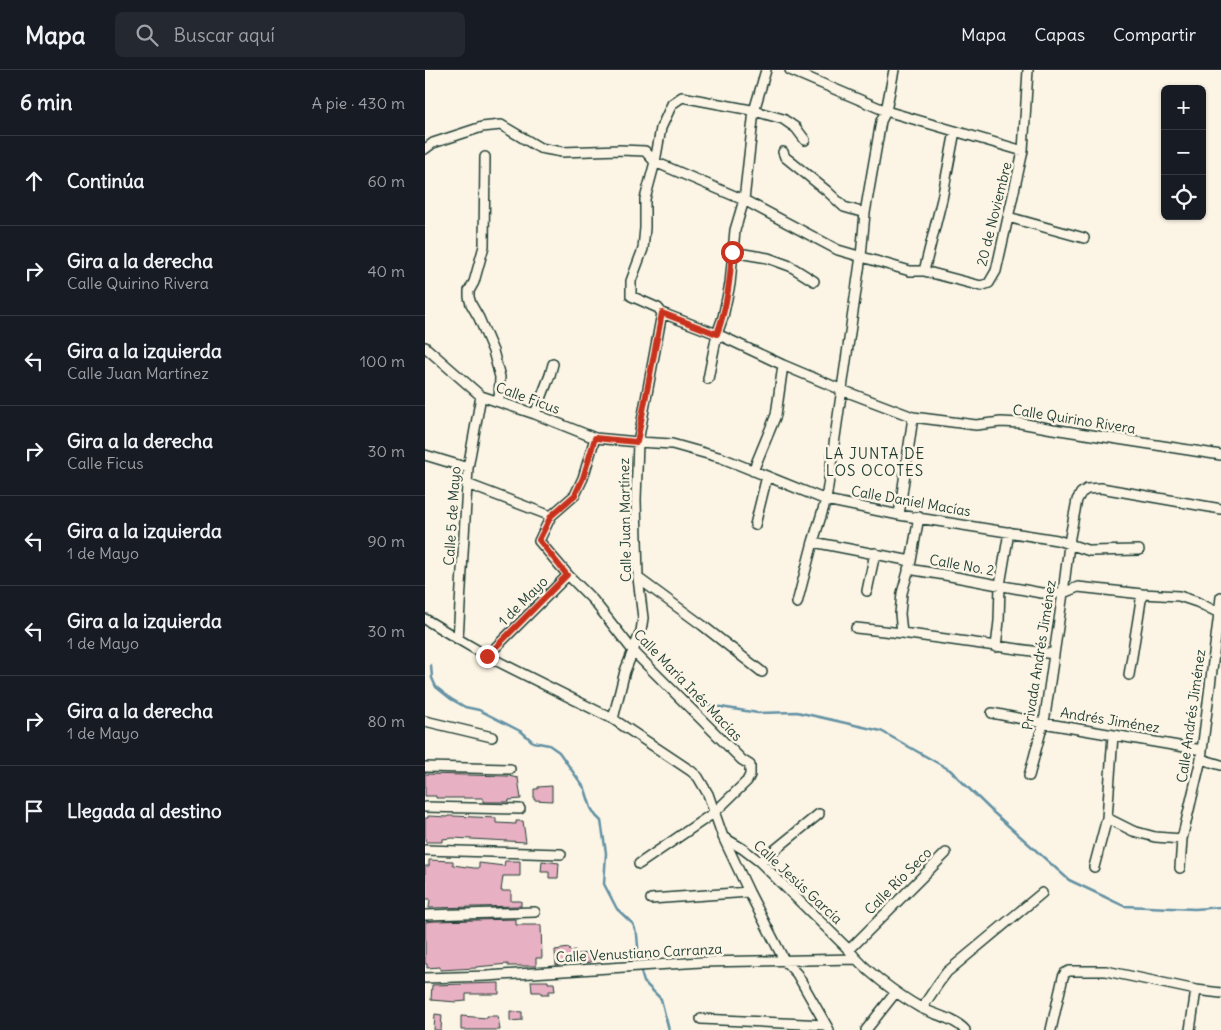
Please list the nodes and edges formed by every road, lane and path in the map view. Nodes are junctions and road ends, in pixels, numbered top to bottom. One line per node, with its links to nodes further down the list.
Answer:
1 (766, 70): 5 (street)
2 (790, 70): 6 (street, 20 de Noviembre)
3 (894, 70): 6 (street)
4 (1028, 70): 10 (street, 20 de Noviembre)
5 (754, 111): 8 (street); 13 (street); 14 (street)
6 (886, 111): 7 (street, 20 de Noviembre); 15 (street)
7 (955, 131): 10 (street, 20 de Noviembre); 20 (street)
8 (805, 140)
9 (425, 149): 13 (street)
10 (1023, 151): 16 (street, 20 de Noviembre)
11 (783, 152): 15 (street)
12 (485, 158): 30 (street)
13 (655, 162): 14 (street); 22 (street)
14 (744, 200): 18 (street); 19 (street)
15 (865, 213): 19 (street)
16 (1008, 217): 17 (street); 20 (street, 20 de Noviembre)
17 (1084, 238)
18 (732, 252): 21 (street); 23 (street)
19 (861, 256): 20 (street); 28 (street)
20 (924, 271)
21 (815, 281)
22 (662, 313): 23 (street, Calle Quirino Rivera); 34 (street, Calle Juan Martínez)
23 (717, 334): 26 (street, Calle Quirino Rivera); 27 (street)
24 (425, 347): 29 (street, Calle Ficus)
25 (553, 364): 31 (street)
26 (783, 365): 28 (street, Calle Quirino Rivera); 38 (street)
27 (708, 379)
28 (842, 390): 32 (street, Calle Quirino Rivera); 41 (street)
29 (481, 396): 30 (street, Calle Ficus); 37 (street, Calle 5 de Mayo)
30 (499, 402): 31 (street, Calle Ficus)
31 (535, 414): 33 (street, Calle Ficus)
32 (913, 418): 36 (street, Calle Quirino Rivera); 43 (street)
33 (595, 438): 34 (street, Calle Ficus); 44 (street, 1 de Mayo)
34 (637, 442): 38 (street, Calle Daniel Macías); 54 (street, Calle Juan Martínez)
35 (425, 455): 37 (street)
36 (1221, 455)
37 (468, 468): 40 (street, Calle 5 de Mayo)
38 (753, 471): 39 (street, Calle Daniel Macías)
39 (767, 476): 41 (street, Calle Daniel Macías); 46 (street)
40 (467, 484): 44 (street); 65 (street, Calle 5 de Mayo)
41 (826, 500): 43 (street, Calle Daniel Macías); 49 (street)
42 (1221, 509): 48 (street)
43 (899, 515): 45 (street, Calle Daniel Macías)
44 (551, 516): 53 (street, 1 de Mayo)
45 (919, 517): 47 (street, Calle Daniel Macías); 52 (street, Calle No. 2)
46 (755, 525)
47 (1009, 532): 48 (street, Calle Daniel Macías); 55 (street)
48 (1069, 541): 50 (street, Calle Daniel Macías); 57 (street, Privada Andrés Jiménez)
49 (813, 542): 51 (street); 60 (street)
50 (1139, 550)
51 (875, 553): 52 (street); 56 (street)
52 (909, 565): 55 (street, Calle No. 2); 64 (street)
53 (567, 575): 67 (street, Calle María Inés Macías); 69 (street, 1 de Mayo)
54 (638, 578): 67 (street, Calle Juan Martínez); 70 (street)
55 (1000, 585): 57 (street, Calle No. 2); 66 (street)
56 (867, 591)
57 (1063, 593): 58 (street); 68 (street, Privada Andrés Jiménez)
58 (1142, 594): 61 (street); 71 (street)
59 (1221, 597): 61 (street, Calle Andrés Jiménez)
60 (797, 603)
61 (1220, 614): 78 (street, Calle Andrés Jiménez)
62 (425, 619): 65 (street)
63 (857, 628): 64 (street)
64 (902, 633): 66 (street)
65 (458, 639): 69 (street)
66 (996, 647): 68 (street)
67 (634, 652): 73 (street, Calle Juan Martínez); 85 (street, Calle María Inés Macías)
68 (1054, 654): 75 (street, Privada Andrés Jiménez)
69 (487, 656): 73 (street)
70 (762, 672)
71 (1129, 675)
72 (992, 713): 75 (street, Andrés Jiménez)
73 (613, 719): 85 (street)
74 (425, 721): 77 (street)
75 (1043, 723): 76 (street, Andrés Jiménez); 82 (street, Privada Andrés Jiménez)
76 (1113, 735): 78 (street, Andrés Jiménez); 87 (street)
77 (492, 737)
78 (1202, 754): 79 (street); 89 (street, Calle Andrés Jiménez)
79 (1221, 765)
80 (425, 767): 81 (street)
81 (511, 769)
82 (1029, 776)
83 (425, 807): 84 (street)
84 (521, 809)
85 (715, 812): 88 (street); 94 (street)
86 (819, 814): 93 (street)
87 (1107, 818): 89 (street); 95 (street)
88 (723, 837): 93 (street, Calle Jesús García); 97 (street)
89 (1182, 839): 96 (street, Calle Andrés Jiménez)
90 (425, 850): 92 (street)
91 (946, 853): 102 (street, Calle Río Seco)
92 (561, 854)
93 (760, 862): 102 (street, Calle Jesús García)
94 (639, 864)
95 (1093, 867)
96 (1180, 868)
97 (749, 892): 99 (street); 104 (street)
98 (1042, 893): 109 (street)
99 (651, 899)
100 (535, 912): 101 (street)
101 (425, 915)
102 (849, 950): 103 (street, Calle Jesús García)
103 (856, 959): 104 (street, Calle Venustiano Carranza); 107 (street, Calle Jesús García)
104 (784, 960): 105 (street, Calle Venustiano Carranza); 111 (street)
105 (425, 978)
106 (1196, 990): 108 (street); 114 (street); 115 (street)
107 (896, 992): 109 (street, Calle Jesús García); 112 (street)
108 (1221, 993)
109 (922, 1008): 113 (street, Calle Jesús García)
110 (701, 1019): 111 (street)
111 (827, 1028)
112 (866, 1030)
113 (965, 1030)
114 (1051, 1030)
115 (1190, 1030)

